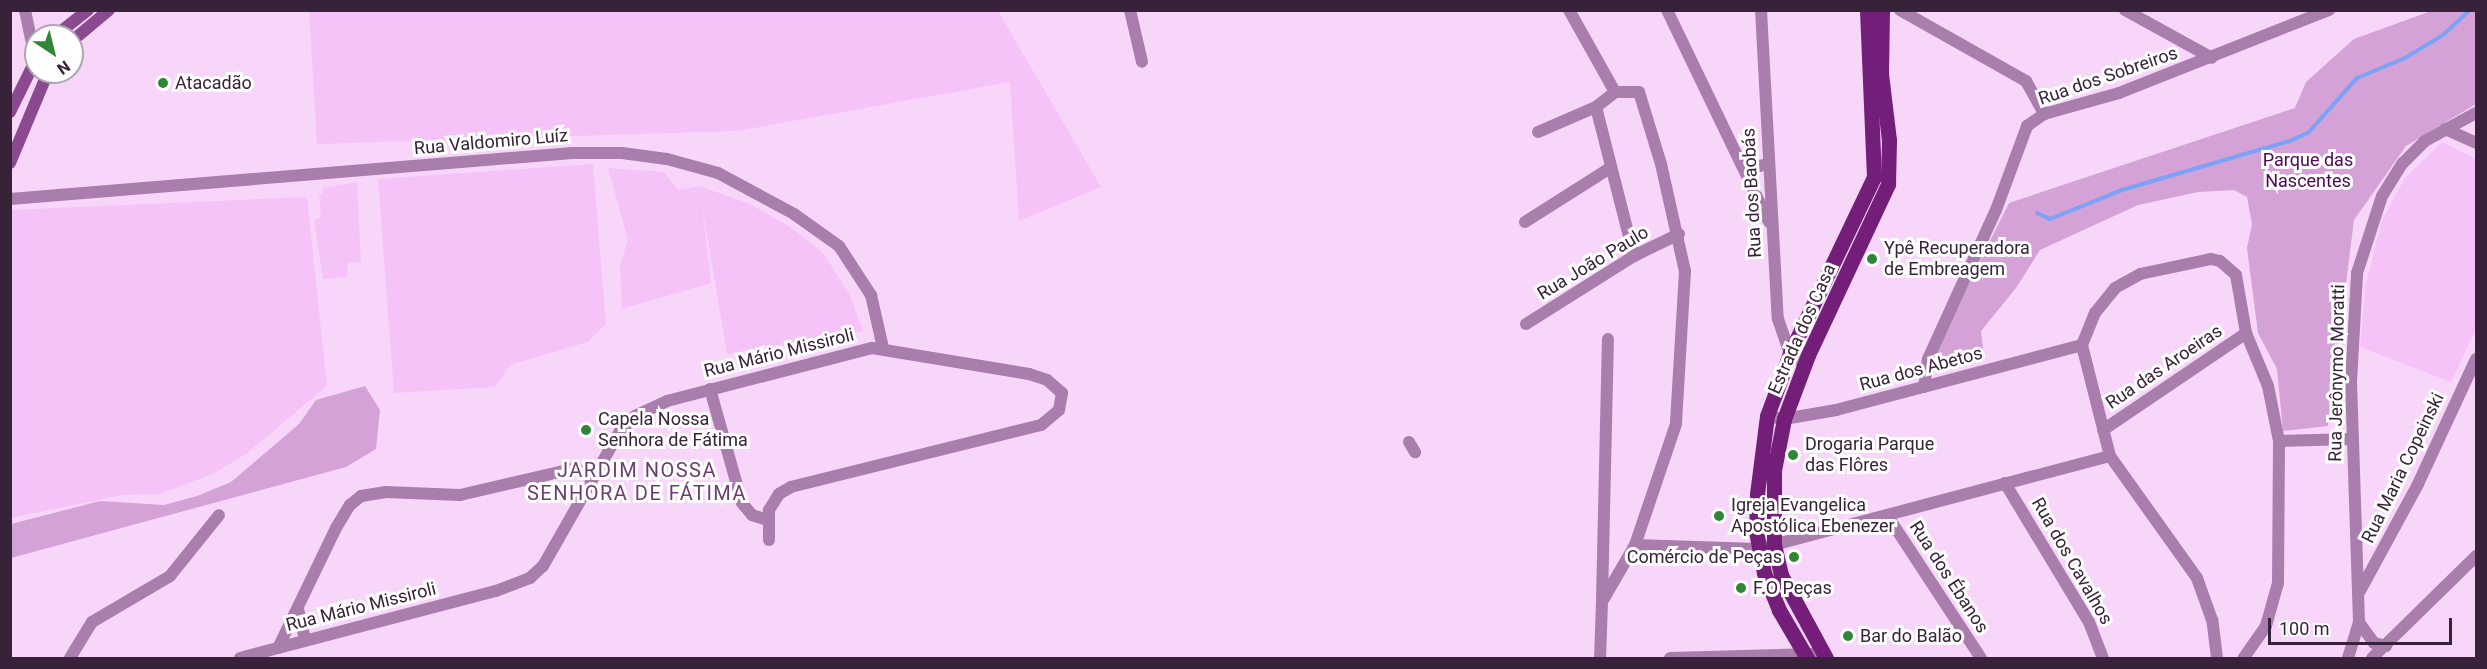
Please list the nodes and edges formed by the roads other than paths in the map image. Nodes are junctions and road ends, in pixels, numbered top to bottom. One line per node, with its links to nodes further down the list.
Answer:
1 (88, 10): 12 (main road)
2 (109, 10): 13 (main road)
3 (1130, 10): 15 (street)
4 (1569, 10): 18 (street)
5 (1667, 10): 30 (street)
6 (1761, 10): 28 (street, Rua dos Baobás)
7 (1867, 10): 26 (main road, Estrada dos Casa)
8 (1882, 10): 26 (main road, Estrada dos Casa)
9 (1900, 10): 22 (street)
10 (2125, 10): 14 (street)
11 (2329, 10): 14 (street, Rua dos Sobreiros)
12 (70, 24)
13 (84, 31)
14 (2212, 58): 22 (street, Rua dos Sobreiros)
15 (1142, 62)
16 (24, 83): 20 (main road)
17 (43, 84): 27 (main road)
18 (1615, 92): 19 (street); 34 (street)
19 (1596, 107): 24 (street); 29 (street)
20 (10, 112)
21 (2476, 113): 23 (street, Rua Jerônymo Moratti)
22 (2044, 114): 44 (street, Rua dos Sobreiros)
23 (2445, 129): 25 (street); 49 (street, Rua Jerônymo Moratti)
24 (1538, 132)
25 (2476, 143)
26 (1882, 157): 41 (main road, Estrada dos Casa); 43 (main road, Estrada dos Casa)
27 (10, 163)
28 (1768, 164): 30 (street); 33 (street, Rua dos Baobás)
29 (1610, 168): 32 (street); 35 (street)
30 (1745, 170): 33 (street)
31 (10, 199): 40 (street, Rua Valdomiro Luíz)
32 (1525, 222)
33 (1771, 226): 41 (street, Rua dos Baobás)
34 (1679, 234): 35 (street, Rua João Paulo); 58 (street)
35 (1634, 256): 36 (street, Rua João Paulo)
36 (1526, 324)
37 (2246, 333): 39 (street); 48 (street, Rua das Aroeiras); 50 (street)
38 (1608, 339): 63 (street)
39 (2082, 345): 44 (street, Rua dos Abetos); 48 (street)
40 (884, 348): 45 (street, Rua Mário Missiroli); 56 (street, Rua Mário Missiroli)
41 (1790, 353): 43 (street); 46 (main road, Estrada dos Casa)
42 (2476, 359): 62 (street, Rua Maria Copeinski)
43 (1804, 364): 47 (main road, Estrada dos Casa)
44 (1924, 387): 47 (street, Rua dos Abetos)
45 (710, 389): 52 (street, Rua Mário Missiroli); 56 (street)
46 (1767, 416): 47 (street, Rua dos Abetos); 60 (main road, Estrada dos Casa)
47 (1784, 419): 59 (main road, Estrada dos Casa)
48 (2103, 430): 51 (street)
49 (2353, 439): 50 (street); 62 (street, Rua Jerônymo Moratti)
50 (2279, 441): 79 (street)
51 (2110, 456): 53 (street); 78 (street)
52 (595, 474): 64 (street); 66 (street, Rua Mário Missiroli)
53 (2006, 483): 55 (street); 77 (street, Rua dos Cavalhos)
54 (219, 515): 71 (street)
55 (1887, 515): 59 (street); 76 (street, Rua dos Ébanos)
56 (767, 520): 57 (street)
57 (769, 540)
58 (1635, 545): 60 (street); 63 (street)
59 (1774, 545): 60 (street); 69 (main road, Estrada dos Casa)
60 (1758, 549): 70 (main road, Estrada dos Casa)
61 (2476, 556): 67 (street)
62 (2359, 592): 65 (street, Rua Jerônymo Moratti)
63 (1602, 602): 73 (street)
64 (298, 609): 66 (street); 68 (street)
65 (2359, 621): 67 (street); 80 (street, Rua Jerônymo Moratti)
66 (305, 639): 68 (street, Rua Mário Missiroli)
67 (2380, 645): 81 (street)
68 (278, 648): 72 (street, Rua Mário Missiroli)
69 (1824, 655): 70 (street)
70 (1806, 657): 75 (street)
71 (70, 658)
72 (240, 658)
73 (1600, 658)
74 (1670, 658): 75 (street)
75 (1722, 658)
76 (1981, 658)
77 (2103, 658)
78 (2217, 658)
79 (2248, 658)
80 (2348, 658)
81 (2372, 658)

